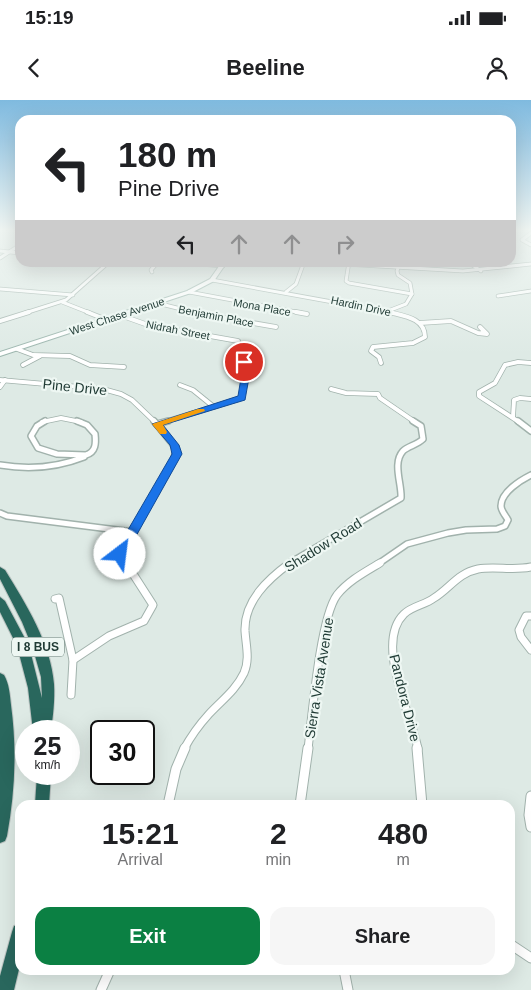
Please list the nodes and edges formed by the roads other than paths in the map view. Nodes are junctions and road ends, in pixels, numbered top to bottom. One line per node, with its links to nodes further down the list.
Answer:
1 (100, 271): 12 (street)
2 (219, 271): 6 (main road, West Chase Avenue)
3 (301, 271): 10 (street)
4 (348, 271): 11 (street)
5 (398, 271): 11 (street)
6 (212, 280): 9 (main road, West Chase Avenue); 10 (street, Hardin Drive)
7 (1, 290): 12 (street)
8 (531, 291): 13 (street)
9 (189, 292): 15 (main road, West Chase Avenue); 17 (street, Mona Place)
10 (286, 292): 16 (street, Hardin Drive)
11 (412, 294): 16 (street)
12 (73, 295): 14 (street)
13 (498, 296)
14 (62, 302): 19 (street); 20 (street)
15 (157, 303): 18 (main road, West Chase Avenue); 22 (street, Benjamin Place)
16 (388, 311): 21 (street, Hardin Drive)
17 (307, 314)
18 (120, 315): 19 (main road, West Chase Avenue); 24 (street, Nidrah Street)
19 (107, 320): 25 (main road, West Chase Avenue)
20 (0, 321)
21 (420, 323): 23 (street); 29 (street)
22 (276, 327)
23 (480, 327)
24 (238, 341)
25 (17, 349): 26 (main road, West Chase Avenue); 27 (street)
26 (0, 354)
27 (42, 355): 31 (street); 32 (street)
28 (244, 362): 38 (street)
29 (381, 363)
30 (531, 363): 39 (street)
31 (23, 365)
32 (124, 368)
33 (2, 380): 35 (street); 40 (street, Pine Drive)
34 (180, 385): 38 (street)
35 (0, 387)
36 (331, 390): 61 (street, Shadow Road)
37 (531, 398): 39 (street)
38 (214, 407): 40 (street)
39 (513, 417): 41 (street)
40 (157, 424): 46 (street, Pine Drive)
41 (531, 431)
42 (84, 457): 42 (street); 43 (street)
43 (1, 466)
44 (531, 475): 62 (street, Sierra Vista Avenue)
45 (0, 513): 46 (street)
46 (133, 532): 53 (street, Pine Drive)
47 (531, 567): 63 (street, Pandora Drive)
48 (0, 570): 57 (highway, I 8 BUS)
49 (54, 599): 53 (street)
50 (0, 601): 56 (highway)
51 (531, 616): 52 (street)
52 (531, 650)
53 (73, 660): 55 (street)
54 (0, 678): 65 (highway)
55 (71, 696)
56 (38, 720)
57 (45, 720)
58 (43, 785): 60 (highway)
59 (531, 796): 64 (street)
60 (42, 800)
61 (169, 800)
62 (301, 800)
63 (422, 800)
64 (531, 827)
65 (0, 836)
66 (515, 947): 68 (street)
67 (15, 951): 71 (highway)
68 (531, 958)
69 (108, 975): 72 (street)
70 (345, 975): 73 (street)
71 (5, 990)
72 (101, 990)
73 (348, 990)

